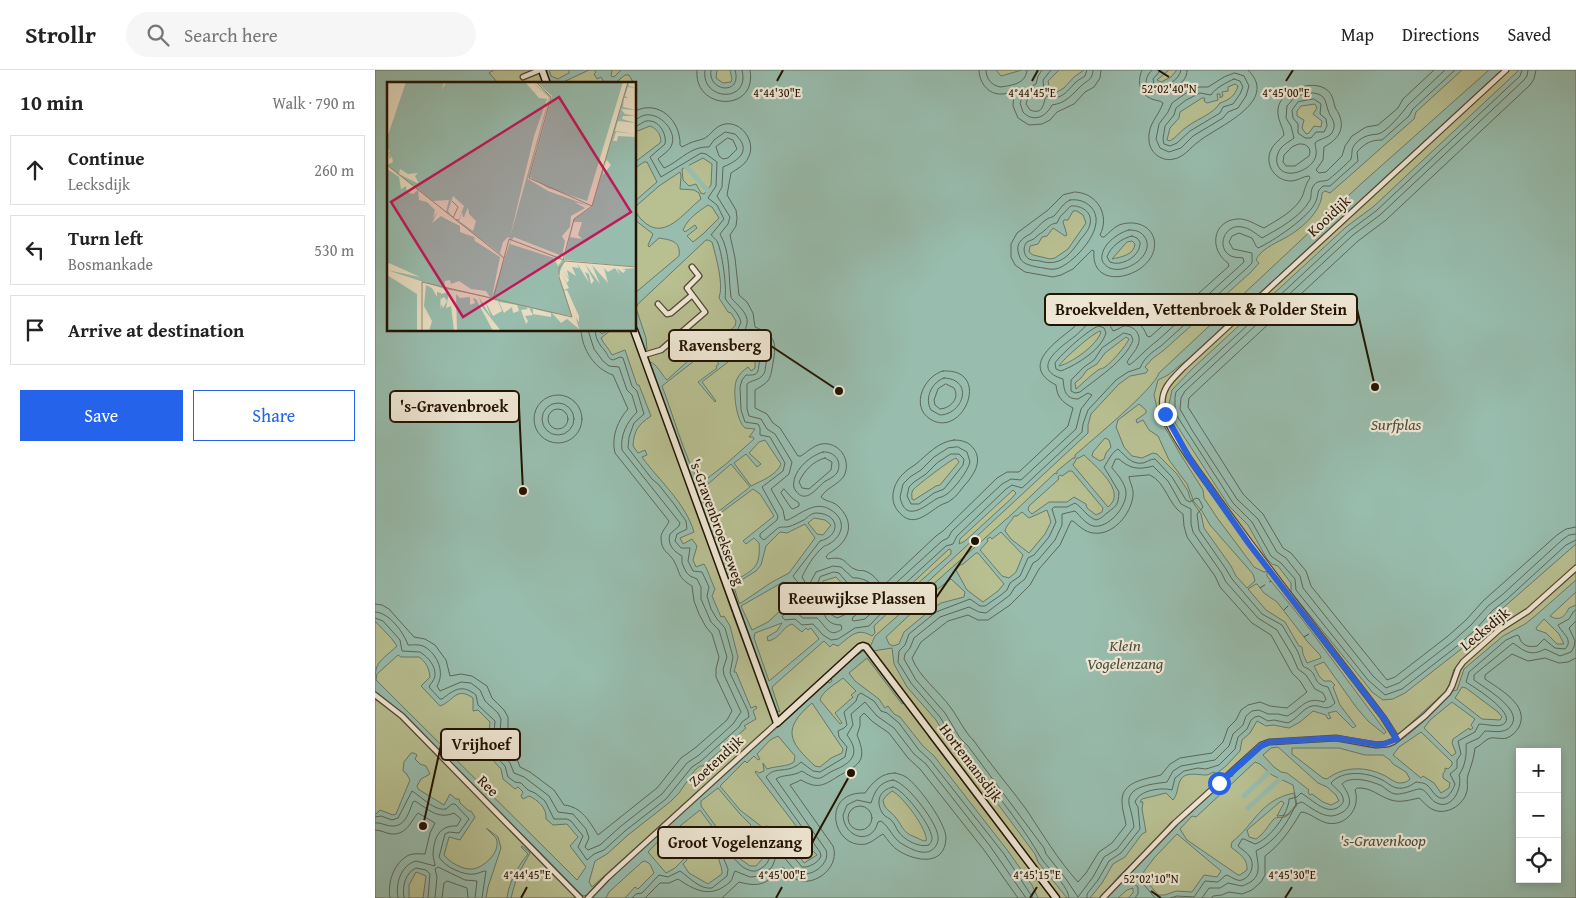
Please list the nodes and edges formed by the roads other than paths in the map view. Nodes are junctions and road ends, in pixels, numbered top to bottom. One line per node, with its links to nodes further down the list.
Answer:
1 (541, 70): 3 (street); 4 (street)
2 (1507, 70): 14 (street, Kooidijk)
3 (523, 76)
4 (546, 82)
5 (692, 267): 6 (street)
6 (691, 296): 7 (street); 9 (street)
7 (657, 304)
8 (635, 331): 9 (street, 's-Gravenbroekseweg)
9 (644, 356): 13 (street, 's-Gravenbroekseweg)
10 (1576, 568): 14 (street, Lecksdijk)
11 (868, 649): 13 (street, Zoetendijk); 17 (street, Hortemansdijk)
12 (375, 695): 16 (street, Ree)
13 (777, 723): 15 (street, Zoetendijk)
14 (1397, 739): 18 (street, Lecksdijk)
15 (589, 896)
16 (580, 898)
17 (1056, 898)
18 (1103, 898)

